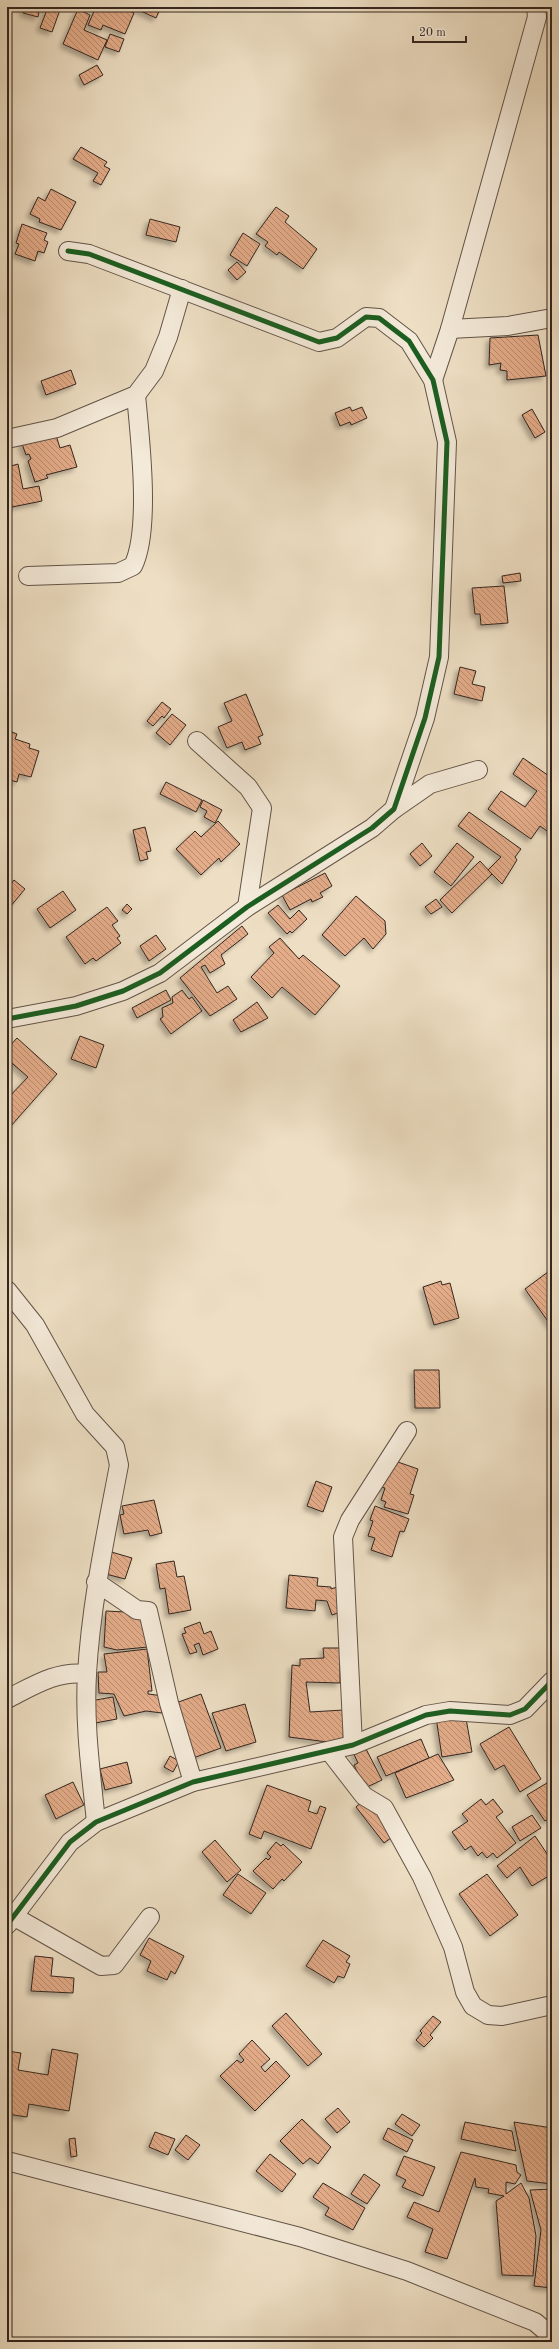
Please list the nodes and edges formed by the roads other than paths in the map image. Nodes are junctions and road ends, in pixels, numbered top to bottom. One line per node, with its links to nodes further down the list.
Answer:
1 (536, 7): 5 (street)
2 (68, 251): 3 (street)
3 (182, 289): 6 (street); 7 (street)
4 (552, 318): 5 (street)
5 (450, 329): 6 (street)
6 (433, 380): 12 (street)
7 (136, 395): 8 (street); 9 (street)
8 (7, 439)
9 (28, 576)
10 (197, 741): 13 (street)
11 (478, 770): 12 (street)
12 (394, 809): 13 (street)
13 (247, 906): 14 (street)
14 (7, 1019)
15 (7, 1290): 17 (street)
16 (407, 1431): 21 (street)
17 (96, 1582): 18 (street); 23 (street)
18 (87, 1674): 20 (street); 24 (street)
19 (552, 1681): 21 (street)
20 (7, 1699)
21 (353, 1745): 22 (street)
22 (330, 1752): 23 (street); 27 (street)
23 (193, 1782): 24 (street)
24 (96, 1822): 26 (street)
25 (150, 1916): 26 (street)
26 (10, 1920)
27 (552, 2005)
28 (7, 2161): 29 (street)
29 (545, 2328)

